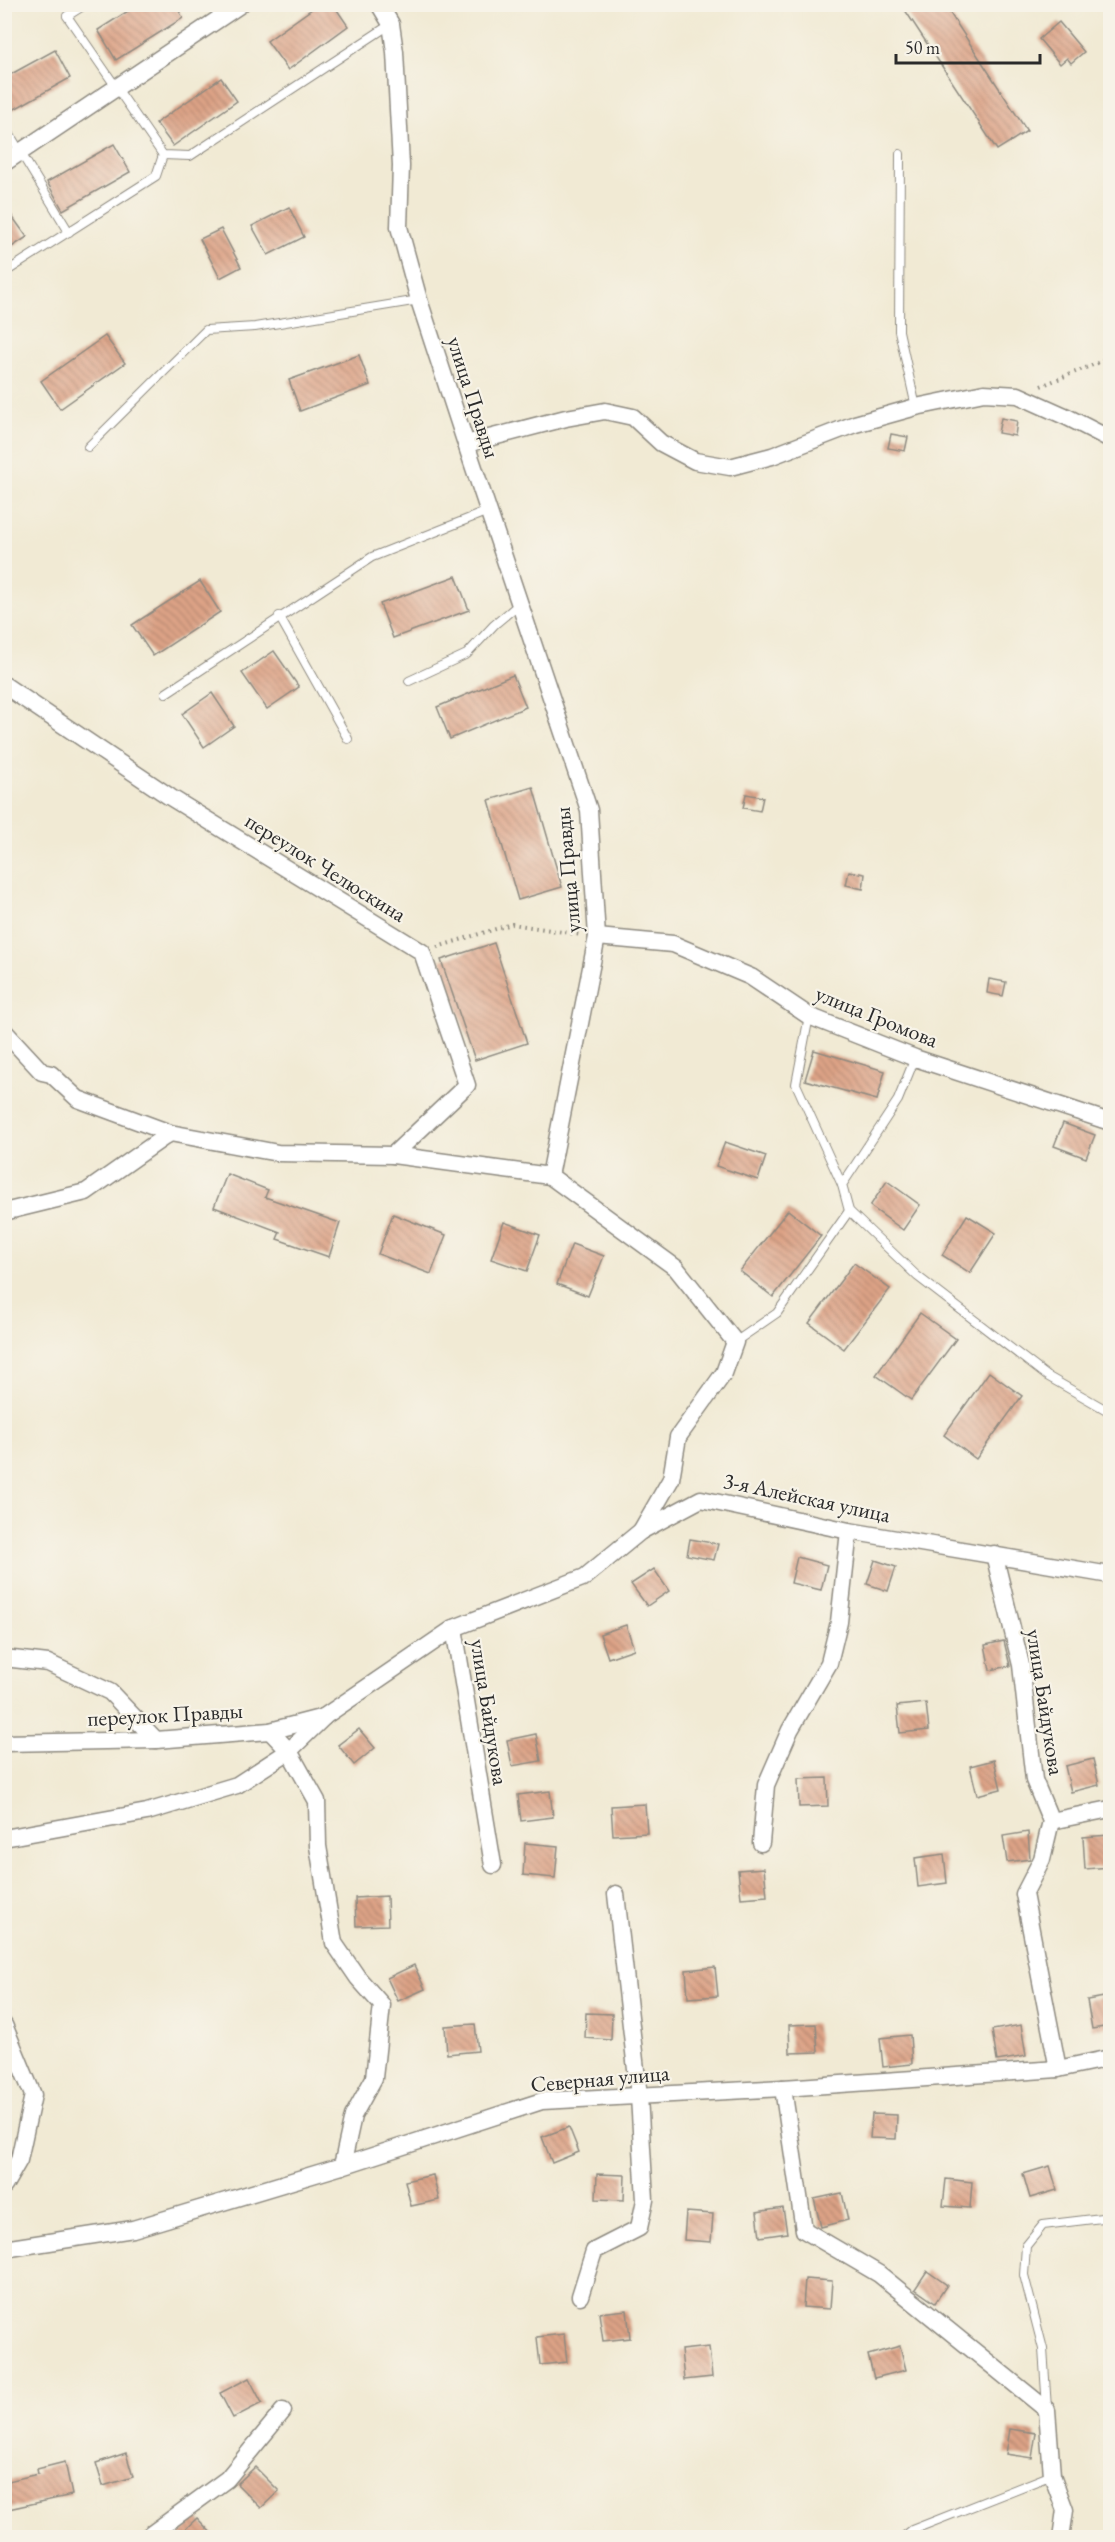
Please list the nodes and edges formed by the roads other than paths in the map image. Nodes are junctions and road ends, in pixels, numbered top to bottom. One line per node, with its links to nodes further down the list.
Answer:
1 (86, 4): 5 (lane)
2 (241, 4): 5 (street)
3 (379, 4): 4 (street, улица Правды)
4 (391, 24): 9 (lane); 13 (street, улица Правды)
5 (115, 88): 7 (street); 9 (lane)
6 (4, 125): 7 (lane)
7 (22, 151): 10 (street); 11 (lane)
8 (900, 154): 14 (lane)
9 (164, 155): 11 (lane)
10 (4, 163)
11 (69, 232): 12 (lane)
12 (4, 273)
13 (419, 300): 16 (street, улица Правды); 17 (lane)
14 (916, 407): 15 (street); 16 (street)
15 (1110, 439)
16 (466, 444): 18 (street, улица Правды)
17 (88, 447)
18 (488, 511): 19 (street, улица Правды); 20 (lane)
19 (519, 604): 21 (lane); 25 (street, улица Правды)
20 (279, 616): 23 (lane); 24 (lane)
21 (409, 681)
22 (4, 685): 31 (street, переулок Челюскина)
23 (166, 693)
24 (348, 739)
25 (597, 937): 26 (street, улица Громова); 32 (street, улица Правды)
26 (809, 1016): 28 (street, улица Громова); 33 (lane)
27 (4, 1031): 30 (street)
28 (915, 1058): 29 (street, улица Громова); 33 (lane)
29 (1110, 1122)
30 (170, 1133): 31 (street); 35 (street)
31 (393, 1155): 32 (street)
32 (550, 1176): 36 (street)
33 (842, 1185): 34 (lane)
34 (849, 1211): 36 (lane); 37 (lane)
35 (4, 1212)
36 (735, 1342): 38 (street)
37 (1110, 1412)
38 (641, 1531): 39 (street, 3-я Алейская улица); 42 (street)
39 (849, 1531): 40 (street, 3-я Алейская улица); 52 (street)
40 (994, 1554): 41 (street, 3-я Алейская улица); 50 (street, улица Байдукова)
41 (1110, 1575)
42 (454, 1628): 44 (street, улица Байдукова); 53 (street, улица Байдукова)
43 (4, 1658): 46 (street)
44 (325, 1716): 45 (street, переулок Правды); 48 (street, улица Байдукова)
45 (270, 1731): 46 (street, переулок Правды); 48 (street)
46 (156, 1740): 47 (street, переулок Правды)
47 (4, 1743)
48 (289, 1751): 51 (street, улица Байдукова); 60 (street)
49 (1110, 1809): 50 (street)
50 (1051, 1821): 57 (street)
51 (4, 1838)
52 (761, 1843)
53 (493, 1865)
54 (616, 1894): 59 (street)
55 (4, 2025): 61 (street)
56 (1110, 2058): 57 (street, Северная улица)
57 (1058, 2069): 58 (street, Северная улица)
58 (783, 2088): 59 (street, Северная улица); 65 (street)
59 (639, 2096): 60 (street, Северная улица); 64 (street)
60 (342, 2166): 63 (street, Северная улица)
61 (4, 2186)
62 (1110, 2217): 65 (lane)
63 (4, 2249)
64 (580, 2296)
65 (1047, 2410): 67 (street)
66 (283, 2411): 68 (street)
67 (1052, 2475): 69 (lane); 70 (street)
68 (146, 2538)
69 (902, 2538)
70 (1061, 2538)

